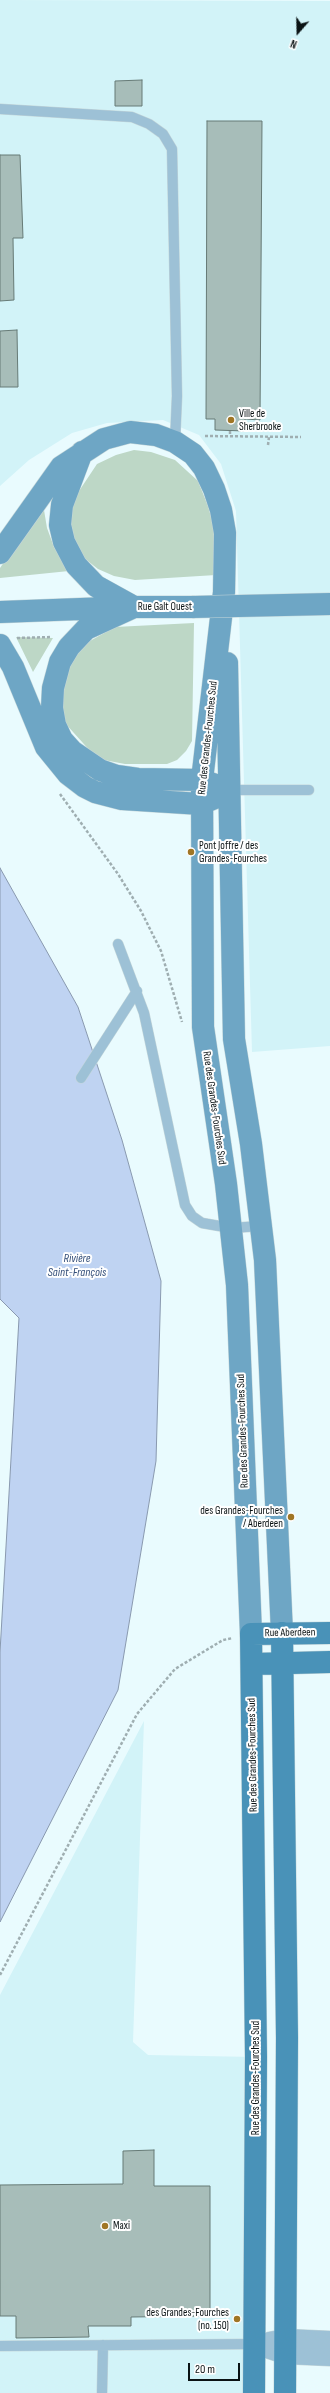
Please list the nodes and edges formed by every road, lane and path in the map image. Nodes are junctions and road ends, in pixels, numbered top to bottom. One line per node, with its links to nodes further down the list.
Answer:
1 (0, 109): 7 (lane)
2 (230, 431): 4 (path)
3 (204, 436): 4 (path)
4 (230, 436): 5 (path)
5 (269, 437): 6 (path); 8 (path)
6 (301, 437)
7 (175, 442): 9 (main road, Rue des Grandes-Fourches Sud); 11 (main road, Rue des Grandes-Fourches Sud)
8 (268, 445)
9 (82, 452): 10 (main road, Rue des Grandes-Fourches Sud); 13 (main road)
10 (0, 553)
11 (224, 592): 17 (main road, Rue des Grandes-Fourches Sud); 18 (main road, Rue des Grandes-Fourches Sud)
12 (330, 604): 13 (main road, Rue Galt Ouest, bridge)
13 (134, 607): 14 (main road, Rue Galt Ouest); 17 (main road)
14 (0, 612)
15 (59, 637): 16 (path)
16 (8, 642): 21 (main road)
17 (202, 780): 18 (main road); 21 (main road, Rue des Grandes-Fourches Sud)
18 (230, 790): 19 (lane); 21 (main road); 26 (main road, Rue des Grandes-Fourches Sud)
19 (309, 790)
20 (59, 792): 24 (path)
21 (201, 804): 27 (main road, Rue des Grandes-Fourches Sud)
22 (118, 944): 23 (lane)
23 (137, 990): 25 (lane); 27 (lane)
24 (183, 1025)
25 (81, 1078)
26 (261, 1226): 27 (lane); 28 (main road, Rue des Grandes-Fourches Sud)
27 (231, 1228): 30 (main road, Rue des Grandes-Fourches Sud)
28 (282, 1632): 29 (main road, Rue Aberdeen); 30 (main road, Rue Aberdeen); 32 (main road, Rue des Grandes-Fourches Sud)
29 (330, 1633)
30 (251, 1634): 33 (main road, Rue des Grandes-Fourches Sud); 34 (path)
31 (330, 1662): 32 (main road)
32 (284, 1663): 33 (main road); 39 (main road, Rue des Grandes-Fourches Sud)
33 (252, 1664): 36 (main road, Rue des Grandes-Fourches Sud)
34 (0, 1975)
35 (330, 2341): 39 (street)
36 (255, 2344): 37 (lane); 39 (street); 42 (main road, Rue des Grandes-Fourches Sud)
37 (103, 2345): 38 (lane); 41 (lane)
38 (0, 2346)
39 (285, 2346): 40 (street); 43 (main road, Rue des Grandes-Fourches Sud)
40 (330, 2356)
41 (102, 2393)
42 (254, 2393)
43 (285, 2393)

